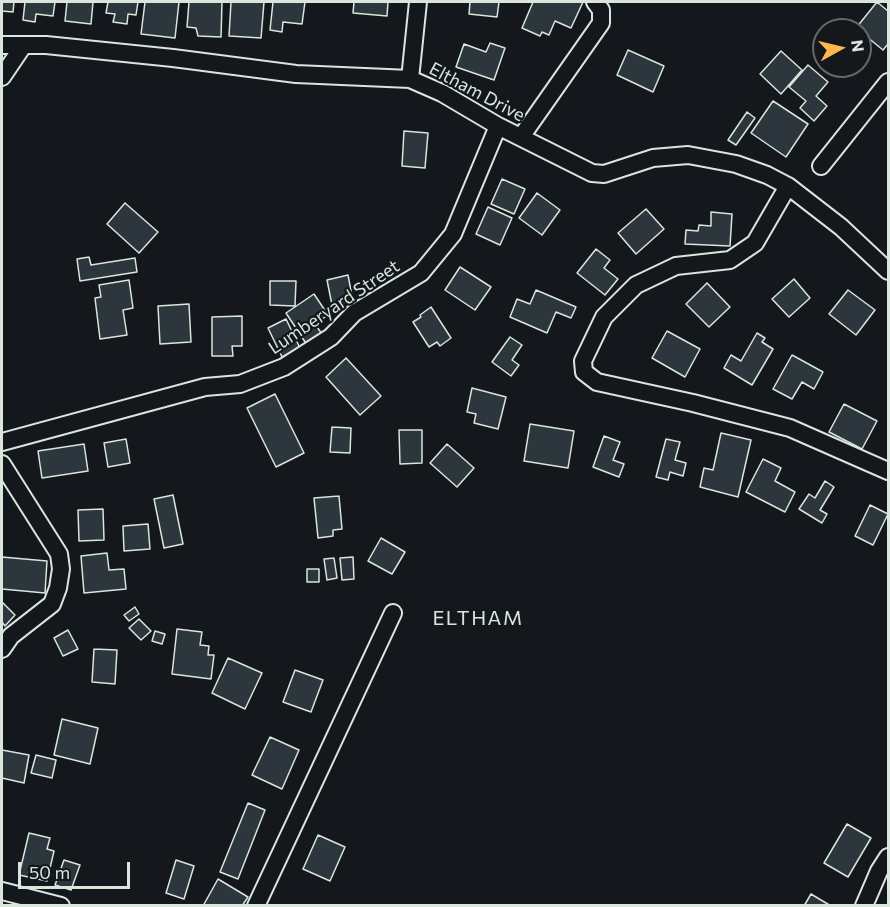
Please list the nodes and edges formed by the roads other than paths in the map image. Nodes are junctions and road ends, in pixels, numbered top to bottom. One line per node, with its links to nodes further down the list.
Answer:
1 (418, 2): 6 (street)
2 (595, 2): 9 (street)
3 (2, 45): 4 (street, Eltham Drive)
4 (23, 46): 5 (street); 6 (street, Eltham Drive)
5 (2, 77)
6 (410, 79): 8 (street, Eltham Drive)
7 (888, 82): 10 (street)
8 (498, 126): 9 (street, Eltham Drive); 13 (street, Lumberyard Street)
9 (521, 137): 11 (street, Eltham Drive)
10 (821, 166)
11 (788, 186): 12 (street, Eltham Drive); 15 (street)
12 (888, 271)
13 (2, 442)
14 (2, 464): 17 (street)
15 (888, 471)
16 (393, 613): 21 (street)
17 (2, 649)
18 (888, 857): 22 (street)
19 (2, 891): 20 (street)
20 (61, 906)
21 (256, 906)
22 (864, 906)

